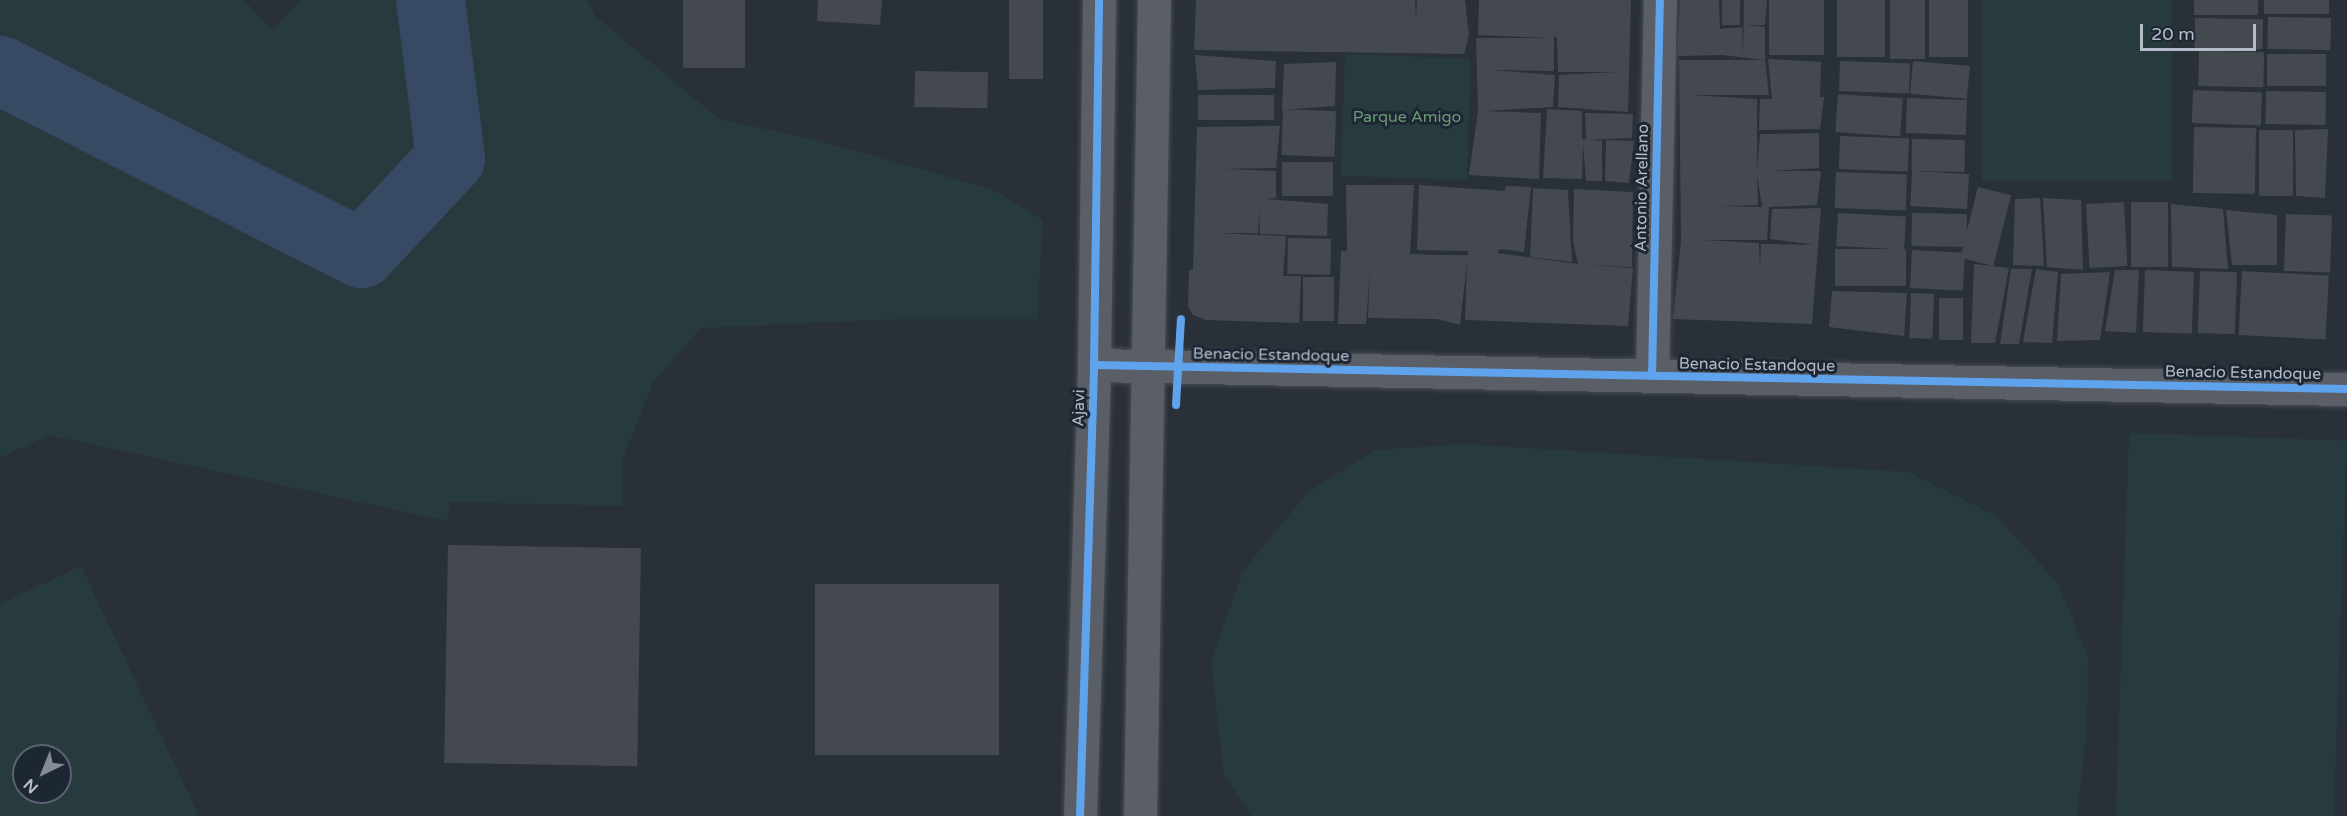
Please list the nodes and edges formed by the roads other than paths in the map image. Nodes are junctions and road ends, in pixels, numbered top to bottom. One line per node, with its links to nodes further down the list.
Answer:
1 (1099, 0): 4 (street, Ajavi)
2 (1154, 0): 5 (street)
3 (1660, 0): 6 (street, Antonio Arellano)
4 (1094, 365): 5 (street, Benacio Estandoque); 8 (street, Ajavi)
5 (1148, 366): 6 (street, Benacio Estandoque); 9 (street)
6 (1652, 376): 7 (street, Benacio Estandoque)
7 (2347, 389)
8 (1080, 816)
9 (1140, 816)

